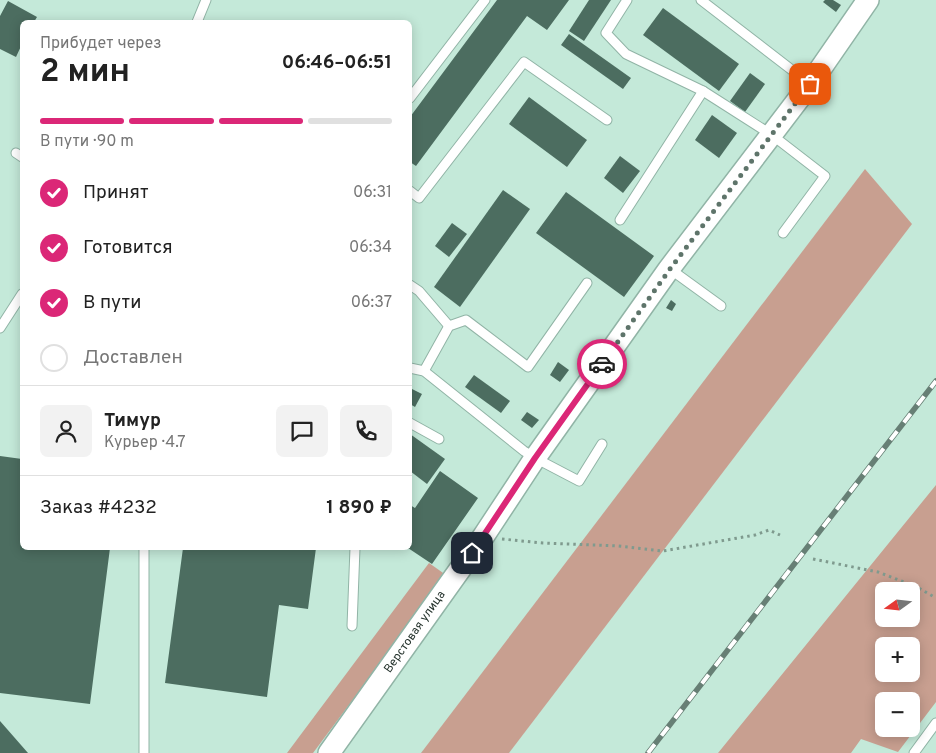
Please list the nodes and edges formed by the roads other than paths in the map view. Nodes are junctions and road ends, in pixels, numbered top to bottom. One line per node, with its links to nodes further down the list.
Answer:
1 (206, 0): 6 (lane)
2 (484, 0): 9 (lane)
3 (626, 0): 8 (lane)
4 (701, 0): 7 (lane)
5 (866, 1): 7 (street, Верстовая улица)
6 (199, 20)
7 (810, 84): 11 (street, Верстовая улица)
8 (703, 91): 11 (lane); 13 (lane)
9 (412, 95)
10 (607, 120): 12 (lane)
11 (772, 135): 14 (lane); 15 (street, Верстовая улица)
12 (412, 193)
13 (620, 220)
14 (783, 233)
15 (670, 269): 19 (lane); 27 (street, Верстовая улица)
16 (587, 283): 20 (lane)
17 (412, 286): 20 (lane)
18 (20, 297): 21 (lane)
19 (721, 306)
20 (449, 326): 23 (lane)
21 (0, 328)
22 (412, 368): 23 (lane)
23 (424, 371): 27 (lane)
24 (412, 424): 25 (lane)
25 (439, 439)
26 (602, 444): 27 (lane)
27 (535, 458): 33 (street, Верстовая улица)
28 (144, 550): 32 (lane)
29 (355, 550): 30 (lane)
30 (352, 626)
31 (936, 723): 34 (lane)
32 (144, 753)
33 (329, 753)
34 (914, 753)

